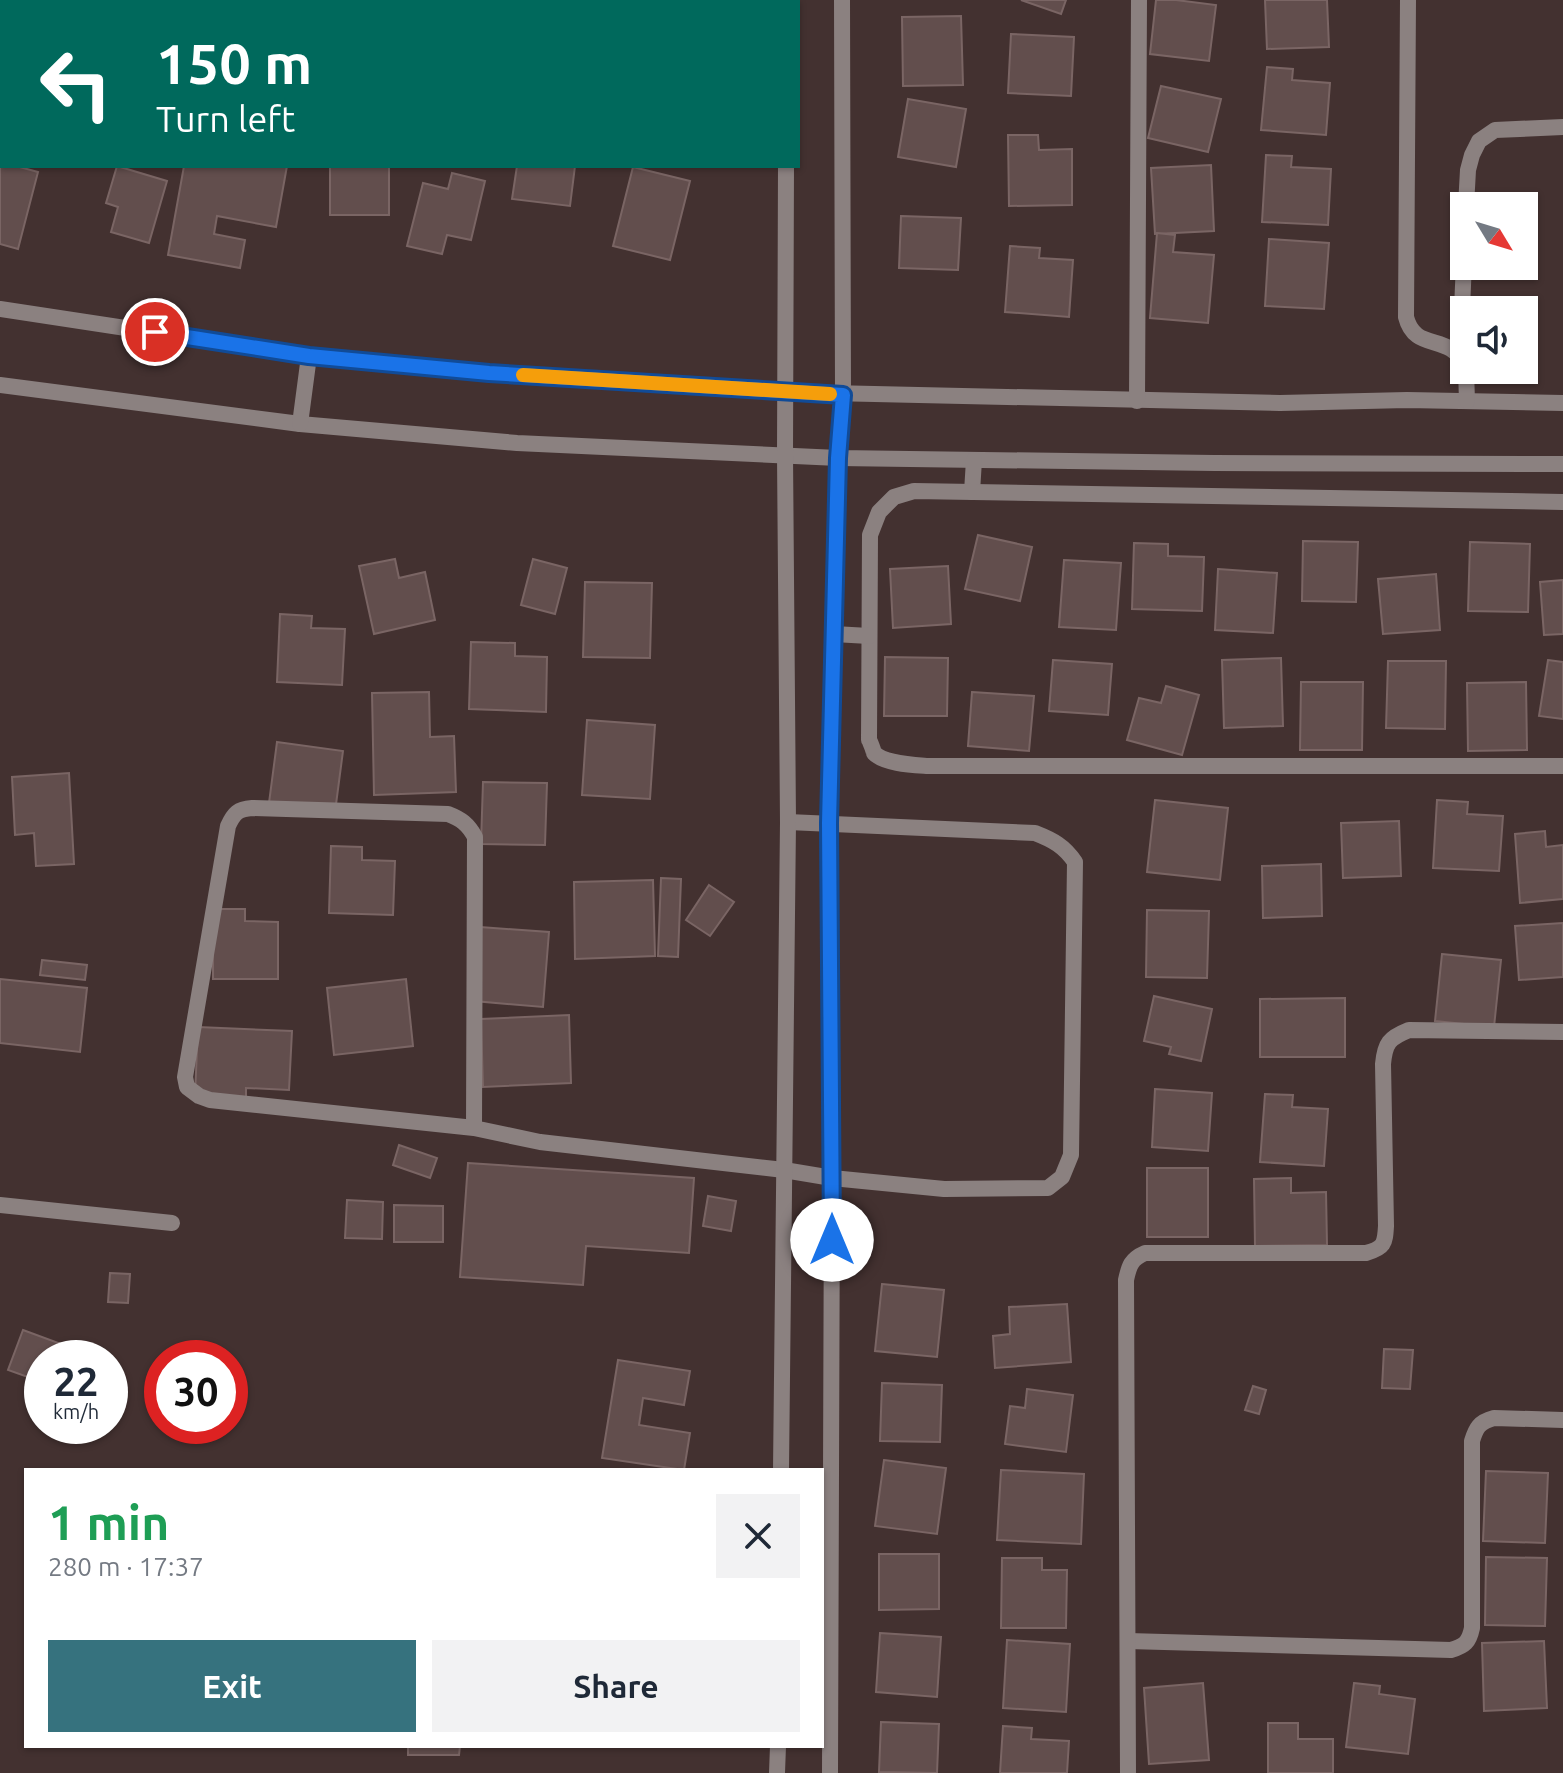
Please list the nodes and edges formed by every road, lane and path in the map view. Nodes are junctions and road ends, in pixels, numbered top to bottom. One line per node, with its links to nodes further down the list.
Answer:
1 (842, 0): 13 (street)
2 (1139, 0): 14 (street)
3 (1408, 0): 8 (street)
4 (1563, 127): 6 (street)
5 (786, 168): 12 (street)
6 (1467, 192)
7 (0, 309): 9 (street)
8 (1450, 348)
9 (309, 356): 12 (street); 17 (street)
10 (1465, 384): 15 (street)
11 (0, 385): 17 (street)
12 (786, 392): 13 (street); 18 (street)
13 (843, 395): 14 (street); 19 (street)
14 (1137, 401): 15 (street)
15 (1467, 401): 16 (street)
16 (1563, 403)
17 (300, 424): 18 (street)
18 (785, 455): 19 (street); 27 (street)
19 (838, 458): 20 (street); 24 (street)
20 (974, 460): 21 (street); 22 (street)
21 (1563, 464)
22 (972, 492): 23 (street); 25 (street)
23 (1563, 502)
24 (834, 634): 25 (street); 28 (street)
25 (869, 636): 26 (street)
26 (1563, 766)
27 (788, 822): 28 (street); 31 (street)
28 (829, 823): 32 (street); 32 (street)
29 (1563, 1032): 37 (street)
30 (474, 1128): 30 (street); 31 (street)
31 (784, 1170): 32 (street); 36 (street)
32 (832, 1178): 40 (street)
33 (0, 1205): 34 (street)
34 (172, 1223)
35 (1563, 1420): 37 (street)
36 (781, 1468)
37 (1128, 1641): 41 (street)
38 (778, 1748): 39 (street)
39 (777, 1773)
40 (830, 1773)
41 (1128, 1773)

